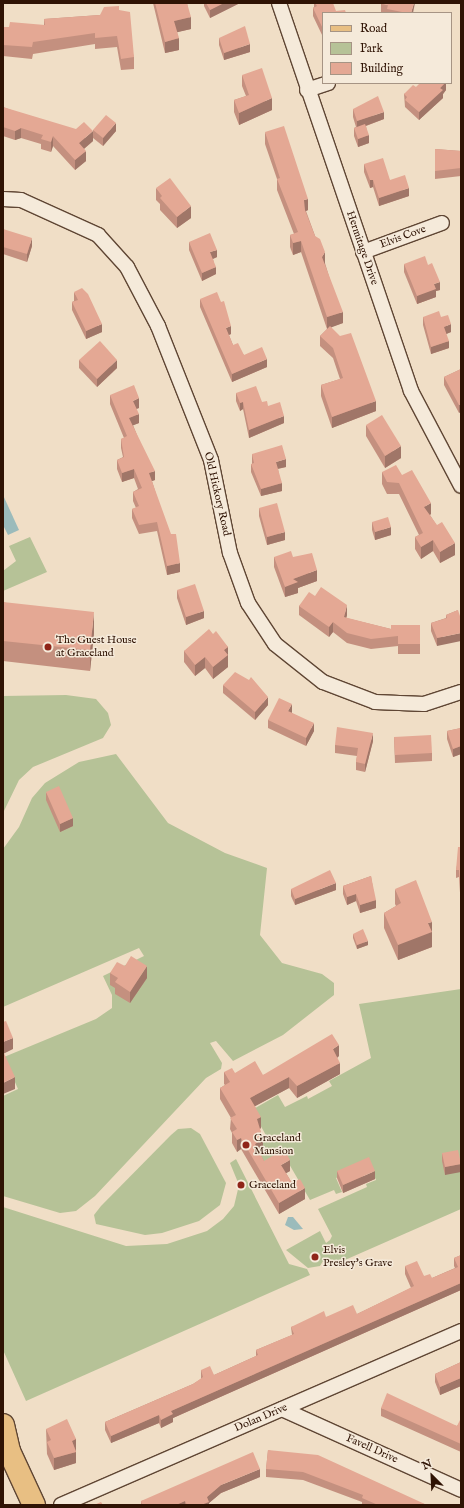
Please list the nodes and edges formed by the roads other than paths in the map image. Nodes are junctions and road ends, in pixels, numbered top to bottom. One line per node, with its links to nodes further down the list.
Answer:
1 (279, 3): 3 (street, Hermitage Drive)
2 (325, 84): 3 (street)
3 (307, 90): 6 (street, Hermitage Drive)
4 (3, 199): 8 (street, Old Hickory Road)
5 (442, 223): 6 (street, Elvis Cove)
6 (364, 252): 7 (street, Hermitage Drive)
7 (459, 477)
8 (461, 692)
9 (461, 1331): 10 (street, Dolan Drive)
10 (282, 1409): 13 (street, Favell Drive); 15 (street, Dolan Drive)
11 (3, 1425): 12 (main road)
12 (6, 1449): 14 (main road)
13 (461, 1490)
14 (34, 1505)
15 (61, 1505)

